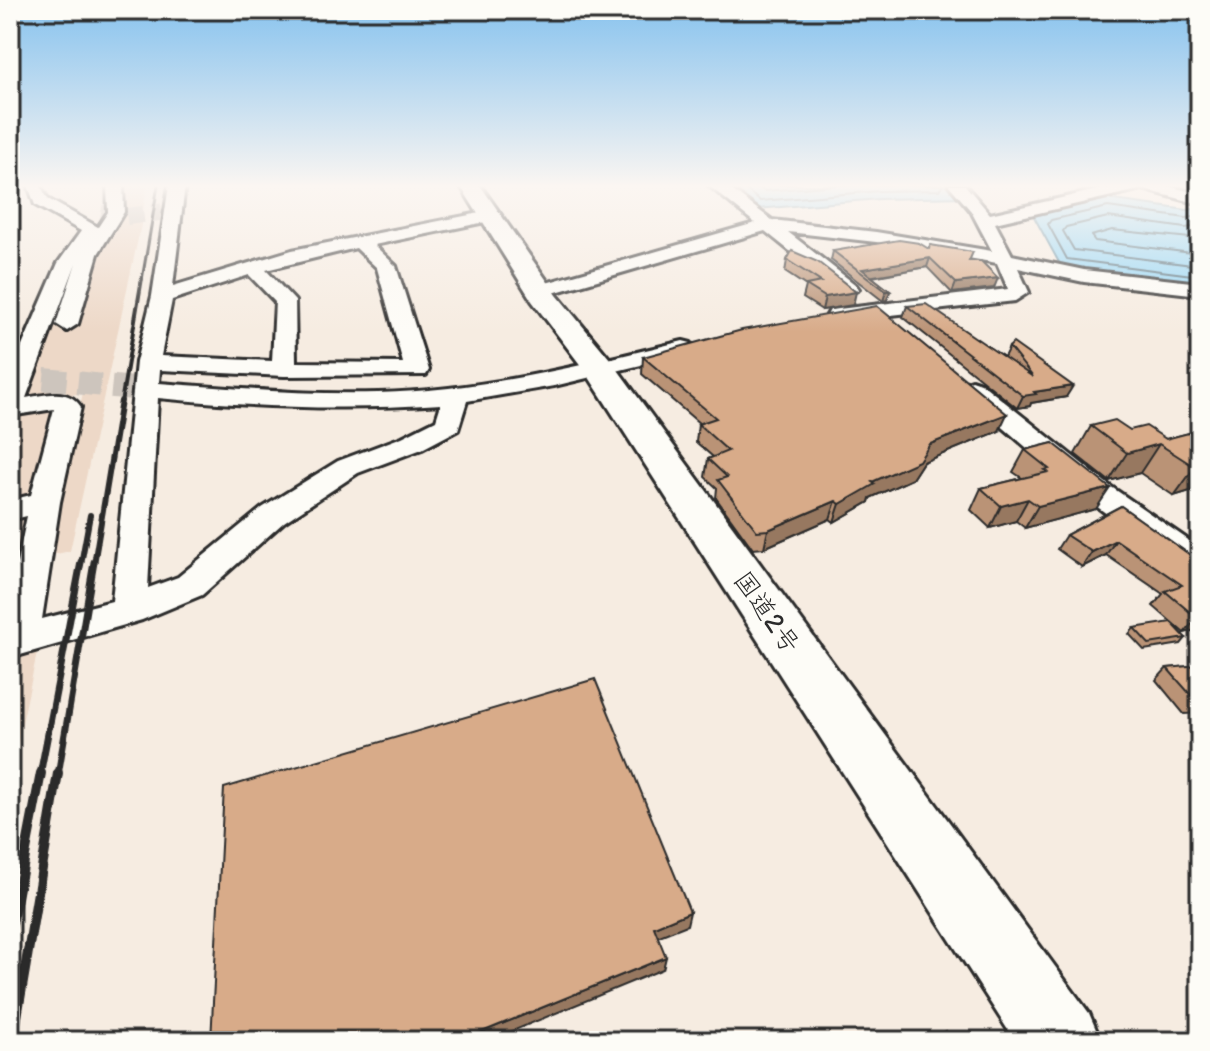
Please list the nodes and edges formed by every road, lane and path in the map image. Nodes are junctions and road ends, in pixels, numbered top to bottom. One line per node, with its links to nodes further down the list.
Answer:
1 (88, 234): 19 (street)
2 (102, 234): 18 (street)
3 (170, 234): 15 (street)
4 (383, 234): 10 (street)
5 (502, 234): 14 (highway, 国道2号)
6 (737, 234): 14 (street)
7 (779, 234): 16 (street)
8 (840, 234): 11 (street)
9 (994, 234): 11 (street)
10 (360, 242): 12 (street); 25 (street)
11 (1006, 261): 13 (street); 16 (street)
12 (254, 269): 15 (street); 25 (street)
13 (1200, 289)
14 (539, 291): 23 (highway, 国道2号)
15 (162, 296): 26 (street)
16 (873, 309): 17 (street); 21 (street)
17 (819, 318)
18 (67, 324)
19 (39, 329): 20 (street); 28 (street)
20 (10, 333)
21 (909, 338)
22 (698, 344): 23 (street)
23 (598, 366): 26 (street); 27 (street); 34 (highway, 国道2号)
24 (945, 367): 31 (street)
25 (284, 369): 26 (street)
26 (157, 377): 27 (street); 32 (street)
27 (456, 395): 32 (street)
28 (11, 399): 29 (street)
29 (45, 502): 30 (street); 33 (street)
30 (10, 510)
31 (1200, 565)
32 (129, 610): 33 (street)
33 (15, 641)
34 (1061, 1041)

